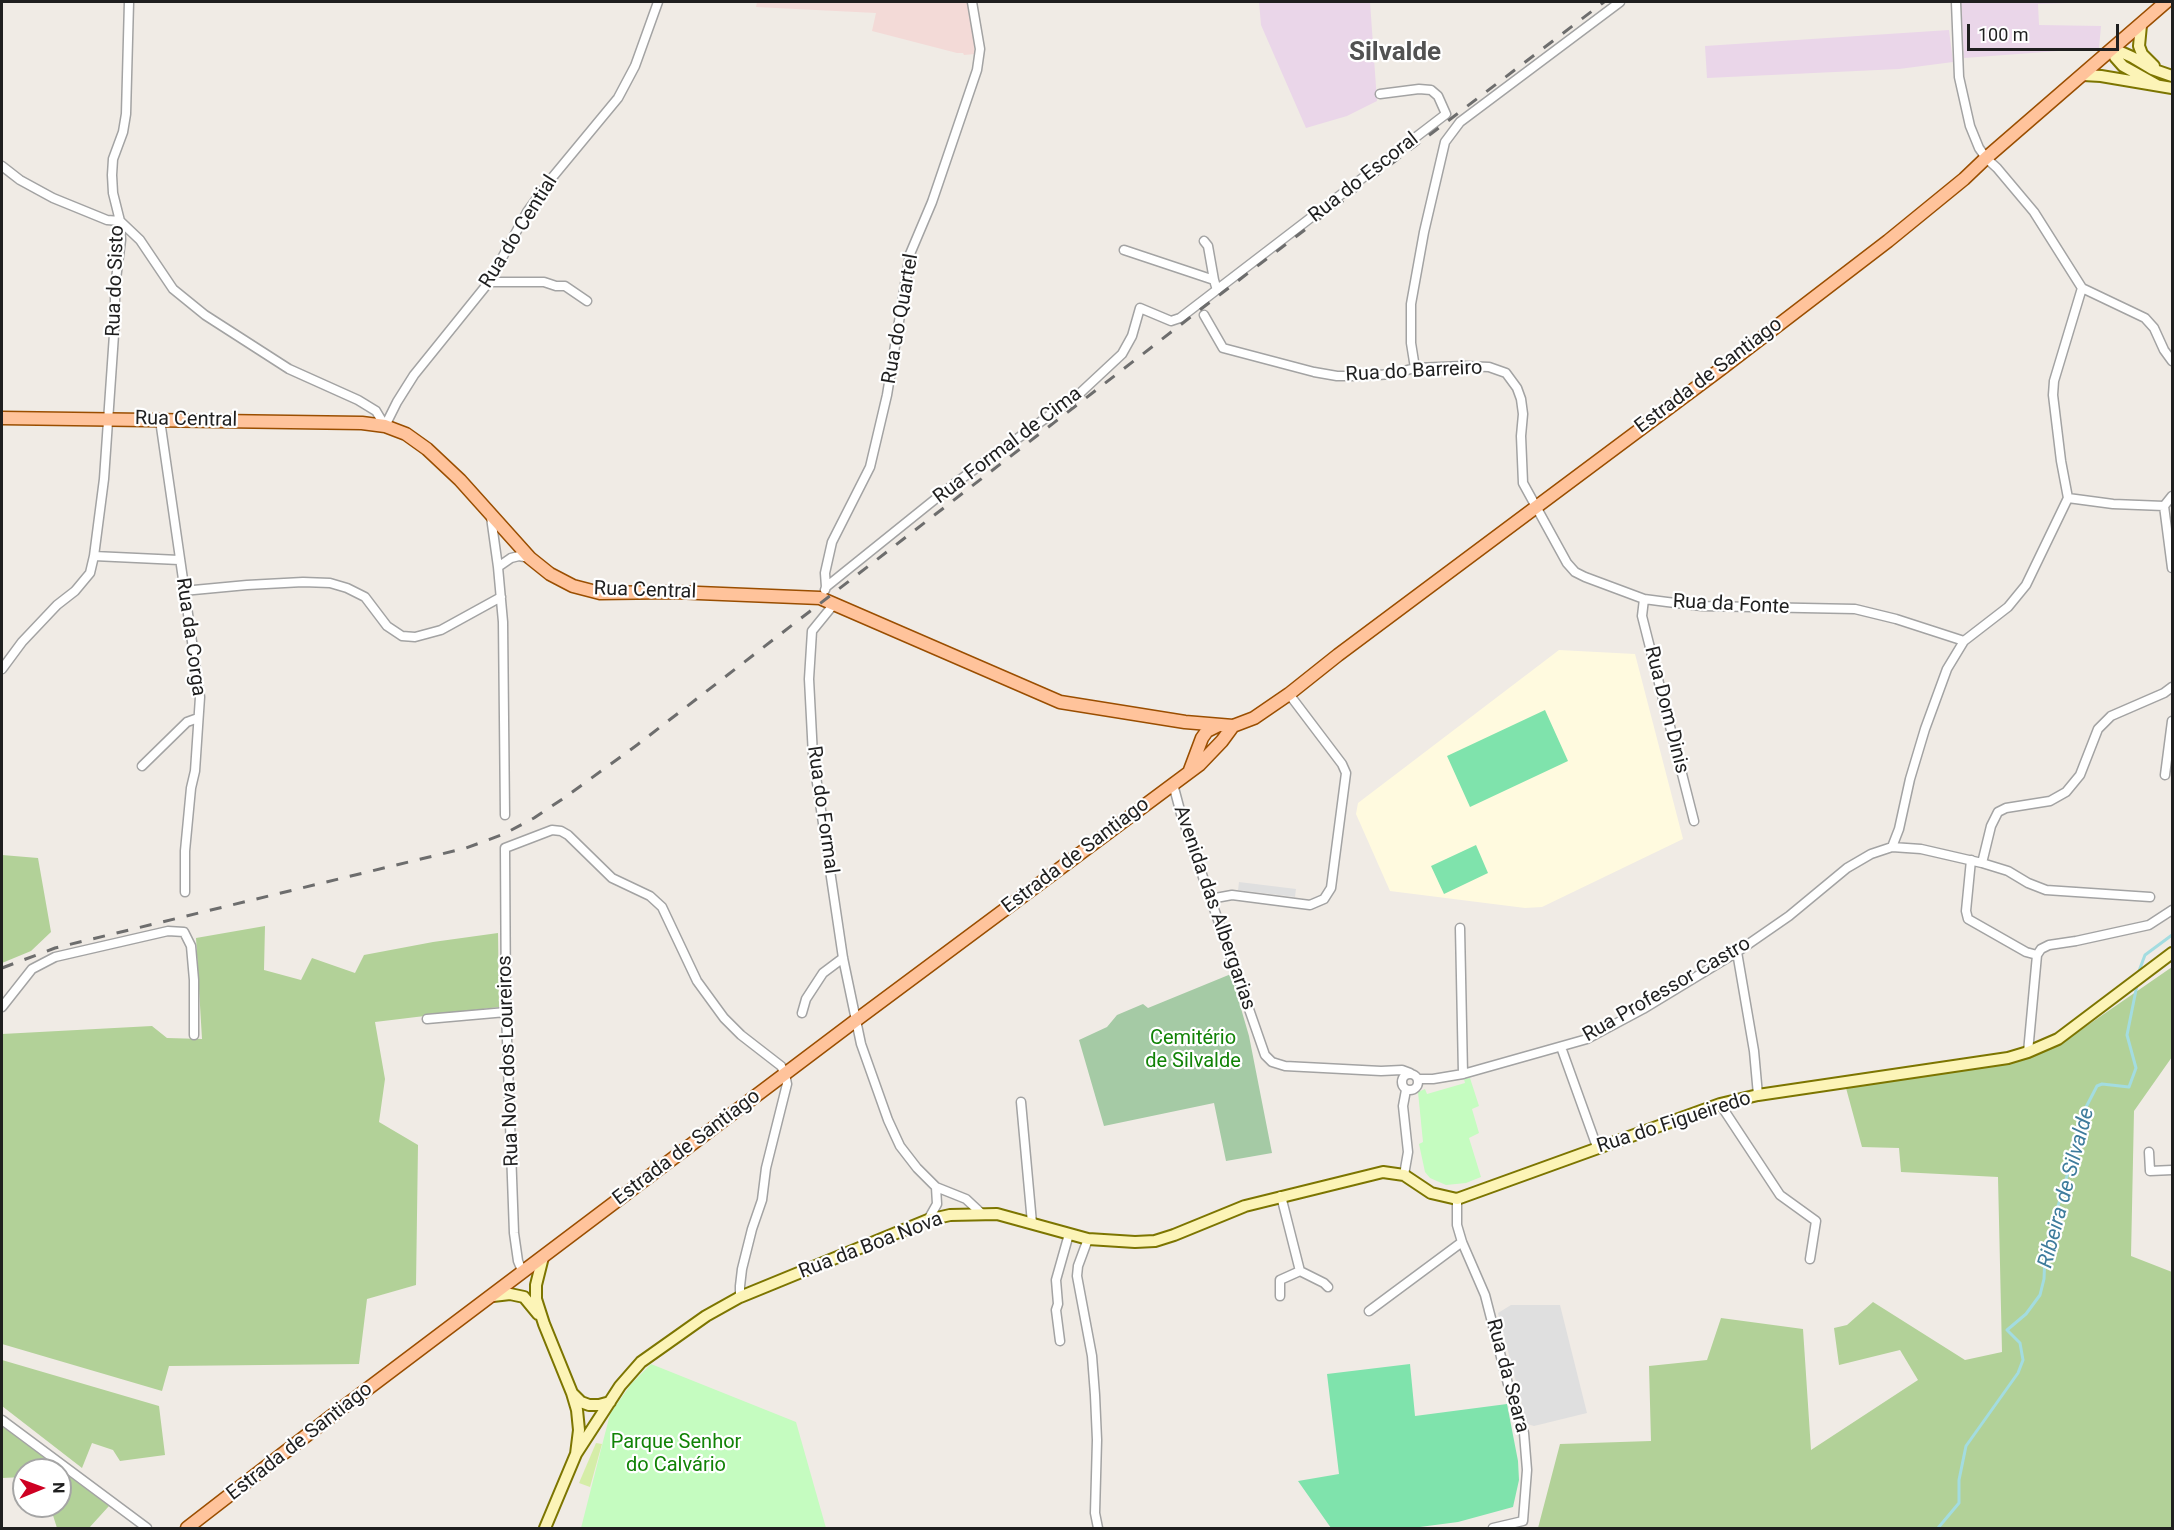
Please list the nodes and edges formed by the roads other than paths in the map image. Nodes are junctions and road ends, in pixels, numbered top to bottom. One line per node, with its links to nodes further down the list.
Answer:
1 (129, 2): 16 (street, Rua do Sisto)
2 (658, 2): 20 (street, Rua do Cential)
3 (972, 2): 42 (street, Rua do Quartel)
4 (1620, 2): 27 (street)
5 (1956, 2): 14 (street)
6 (2166, 2): 7 (main road, Estrada de Santiago)
7 (2141, 25): 8 (main road, Estrada de Santiago); 10 (main road)
8 (2114, 49): 9 (main road, Estrada de Santiago); 10 (main road); 11 (main road)
9 (2083, 75): 11 (main road); 14 (main road, Estrada de Santiago)
10 (2168, 75)
11 (2157, 85): 12 (main road)
12 (2172, 88)
13 (1380, 94): 22 (street, Rua do Escoral)
14 (1986, 158): 21 (street); 34 (main road, Estrada de Santiago)
15 (2, 166): 16 (street)
16 (120, 221): 29 (street, Rua do Sisto); 31 (street)
17 (1204, 242): 19 (street)
18 (1124, 250): 19 (street)
19 (1214, 279): 22 (street)
20 (489, 282): 23 (street); 31 (street, Rua do Cential)
21 (2082, 288): 26 (street); 33 (street)
22 (1217, 290): 25 (street, Rua do Escoral)
23 (587, 300)
24 (1204, 315): 27 (street, Rua do Barreiro)
25 (1171, 321): 42 (street, Rua Formal de Cima)
26 (2172, 361)
27 (1415, 368): 34 (street, Rua do Barreiro)
28 (2, 418): 29 (main road, Rua Central)
29 (109, 419): 30 (main road, Rua Central); 37 (street, Rua do Sisto)
30 (160, 420): 31 (main road, Rua Central); 39 (street, Rua da Corga)
31 (386, 426): 36 (main road, Rua Central)
32 (2172, 496): 35 (street)
33 (2068, 498): 35 (street); 48 (street)
34 (1536, 506): 46 (street, Rua da Fonte); 51 (main road, Estrada de Santiago)
35 (2164, 507): 41 (street)
36 (490, 514): 38 (main road, Rua Central); 40 (street)
37 (94, 556): 39 (street); 49 (street, Rua do Sisto)
38 (530, 558): 40 (street); 45 (main road, Rua Central)
39 (179, 560): 43 (street, Rua da Corga)
40 (498, 567): 44 (street)
41 (2172, 568)
42 (826, 587): 45 (street, Rua do Quartel)
43 (183, 591): 44 (street); 52 (street, Rua da Corga)
44 (501, 597): 61 (street)
45 (820, 598): 47 (main road, Rua Central)
46 (1644, 599): 48 (street, Rua da Fonte); 62 (street, Rua Dom Dinis)
47 (834, 604): 54 (main road, Rua Central); 74 (street, Rua do Formal)
48 (1964, 641): 63 (street)
49 (2, 669)
50 (2172, 687): 65 (street)
51 (1289, 694): 55 (main road, Estrada de Santiago); 68 (street)
52 (198, 718): 57 (street); 66 (street, Rua da Corga)
53 (2172, 721): 59 (street)
54 (1196, 726): 55 (main road, Rua Central); 56 (main road); 58 (main road)
55 (1226, 728): 56 (main road, Estrada de Santiago)
56 (1210, 754): 58 (main road, Estrada de Santiago)
57 (142, 766)
58 (1190, 771): 60 (main road, Estrada de Santiago)
59 (2164, 775)
60 (1173, 784): 68 (street, Avenida das Albergarias); 79 (main road, Estrada de Santiago)
61 (505, 814)
62 (1694, 820)
63 (1892, 847): 64 (street); 71 (street, Rua Professor Castro)
64 (1971, 860): 65 (street); 73 (street)
65 (1982, 863): 67 (street)
66 (185, 892)
67 (2150, 897)
68 (1210, 899): 83 (street, Avenida das Albergarias)
69 (2172, 910): 73 (street)
70 (1460, 928): 86 (street)
71 (1737, 952): 81 (street, Rua Professor Castro); 89 (street)
72 (2172, 953): 82 (main road, Rua do Figueiredo)
73 (2037, 955): 82 (street)
74 (843, 958): 77 (street); 79 (street, Rua do Formal)
75 (2, 1007): 80 (street)
76 (506, 1012): 78 (street); 84 (street, Rua Nova dos Loureiros); 108 (street, Rua Nova dos Loureiros)
77 (802, 1012)
78 (427, 1019)
79 (855, 1021): 84 (main road, Estrada de Santiago); 96 (street, Rua do Formal)
80 (194, 1035)
81 (1561, 1047): 86 (street, Rua Professor Castro); 92 (street)
82 (2028, 1052): 89 (main road, Rua do Figueiredo)
83 (1381, 1071): 85 (street, Avenida das Albergarias); 88 (street, Avenida das Albergarias)
84 (785, 1074): 105 (main road, Estrada de Santiago); 112 (street)
85 (1410, 1074): 87 (street); 88 (street)
86 (1463, 1074): 87 (street, Rua Professor Castro)
87 (1418, 1079): 88 (street)
88 (1404, 1086): 95 (street)
89 (1758, 1095): 91 (main road, Rua do Figueiredo)
90 (1021, 1102): 101 (street)
91 (1720, 1104): 92 (main road, Rua do Figueiredo); 106 (street)
92 (1597, 1147): 98 (main road, Rua do Figueiredo)
93 (2149, 1152): 94 (street)
94 (2172, 1170)
95 (1404, 1175): 97 (main road, Rua da Boa Nova); 98 (main road)
96 (936, 1186): 99 (street); 100 (street)
97 (1281, 1196): 103 (main road, Rua da Boa Nova); 107 (street)
98 (1457, 1199): 104 (street, Rua da Seara)
99 (981, 1213): 100 (main road, Rua da Boa Nova); 101 (main road, Rua da Boa Nova)
100 (928, 1220): 112 (main road, Rua da Boa Nova)
101 (1032, 1223): 102 (main road, Rua da Boa Nova)
102 (1069, 1234): 103 (main road, Rua da Boa Nova); 117 (street)
103 (1088, 1239): 125 (street)
104 (1462, 1242): 115 (street); 126 (street, Rua da Seara)
105 (543, 1257): 108 (main road, Estrada de Santiago); 114 (main road)
106 (1810, 1260)
107 (1300, 1271): 109 (street); 111 (street)
108 (523, 1273): 110 (main road, Estrada de Santiago); 113 (main road); 114 (main road)
109 (1328, 1287)
110 (493, 1296): 113 (main road); 123 (main road, Estrada de Santiago)
111 (1280, 1296)
112 (740, 1297): 119 (main road, Rua da Boa Nova)
113 (524, 1298): 116 (main road)
114 (536, 1299): 116 (main road)
115 (1369, 1311)
116 (544, 1324): 118 (main road)
117 (1060, 1341)
118 (572, 1393): 119 (main road); 121 (main road)
119 (610, 1402): 121 (main road, Rua da Boa Nova)
120 (2, 1420): 122 (street)
121 (576, 1454): 124 (main road)
122 (147, 1528)
123 (187, 1528)
124 (545, 1528)
125 (1098, 1528)
126 (1493, 1528)

